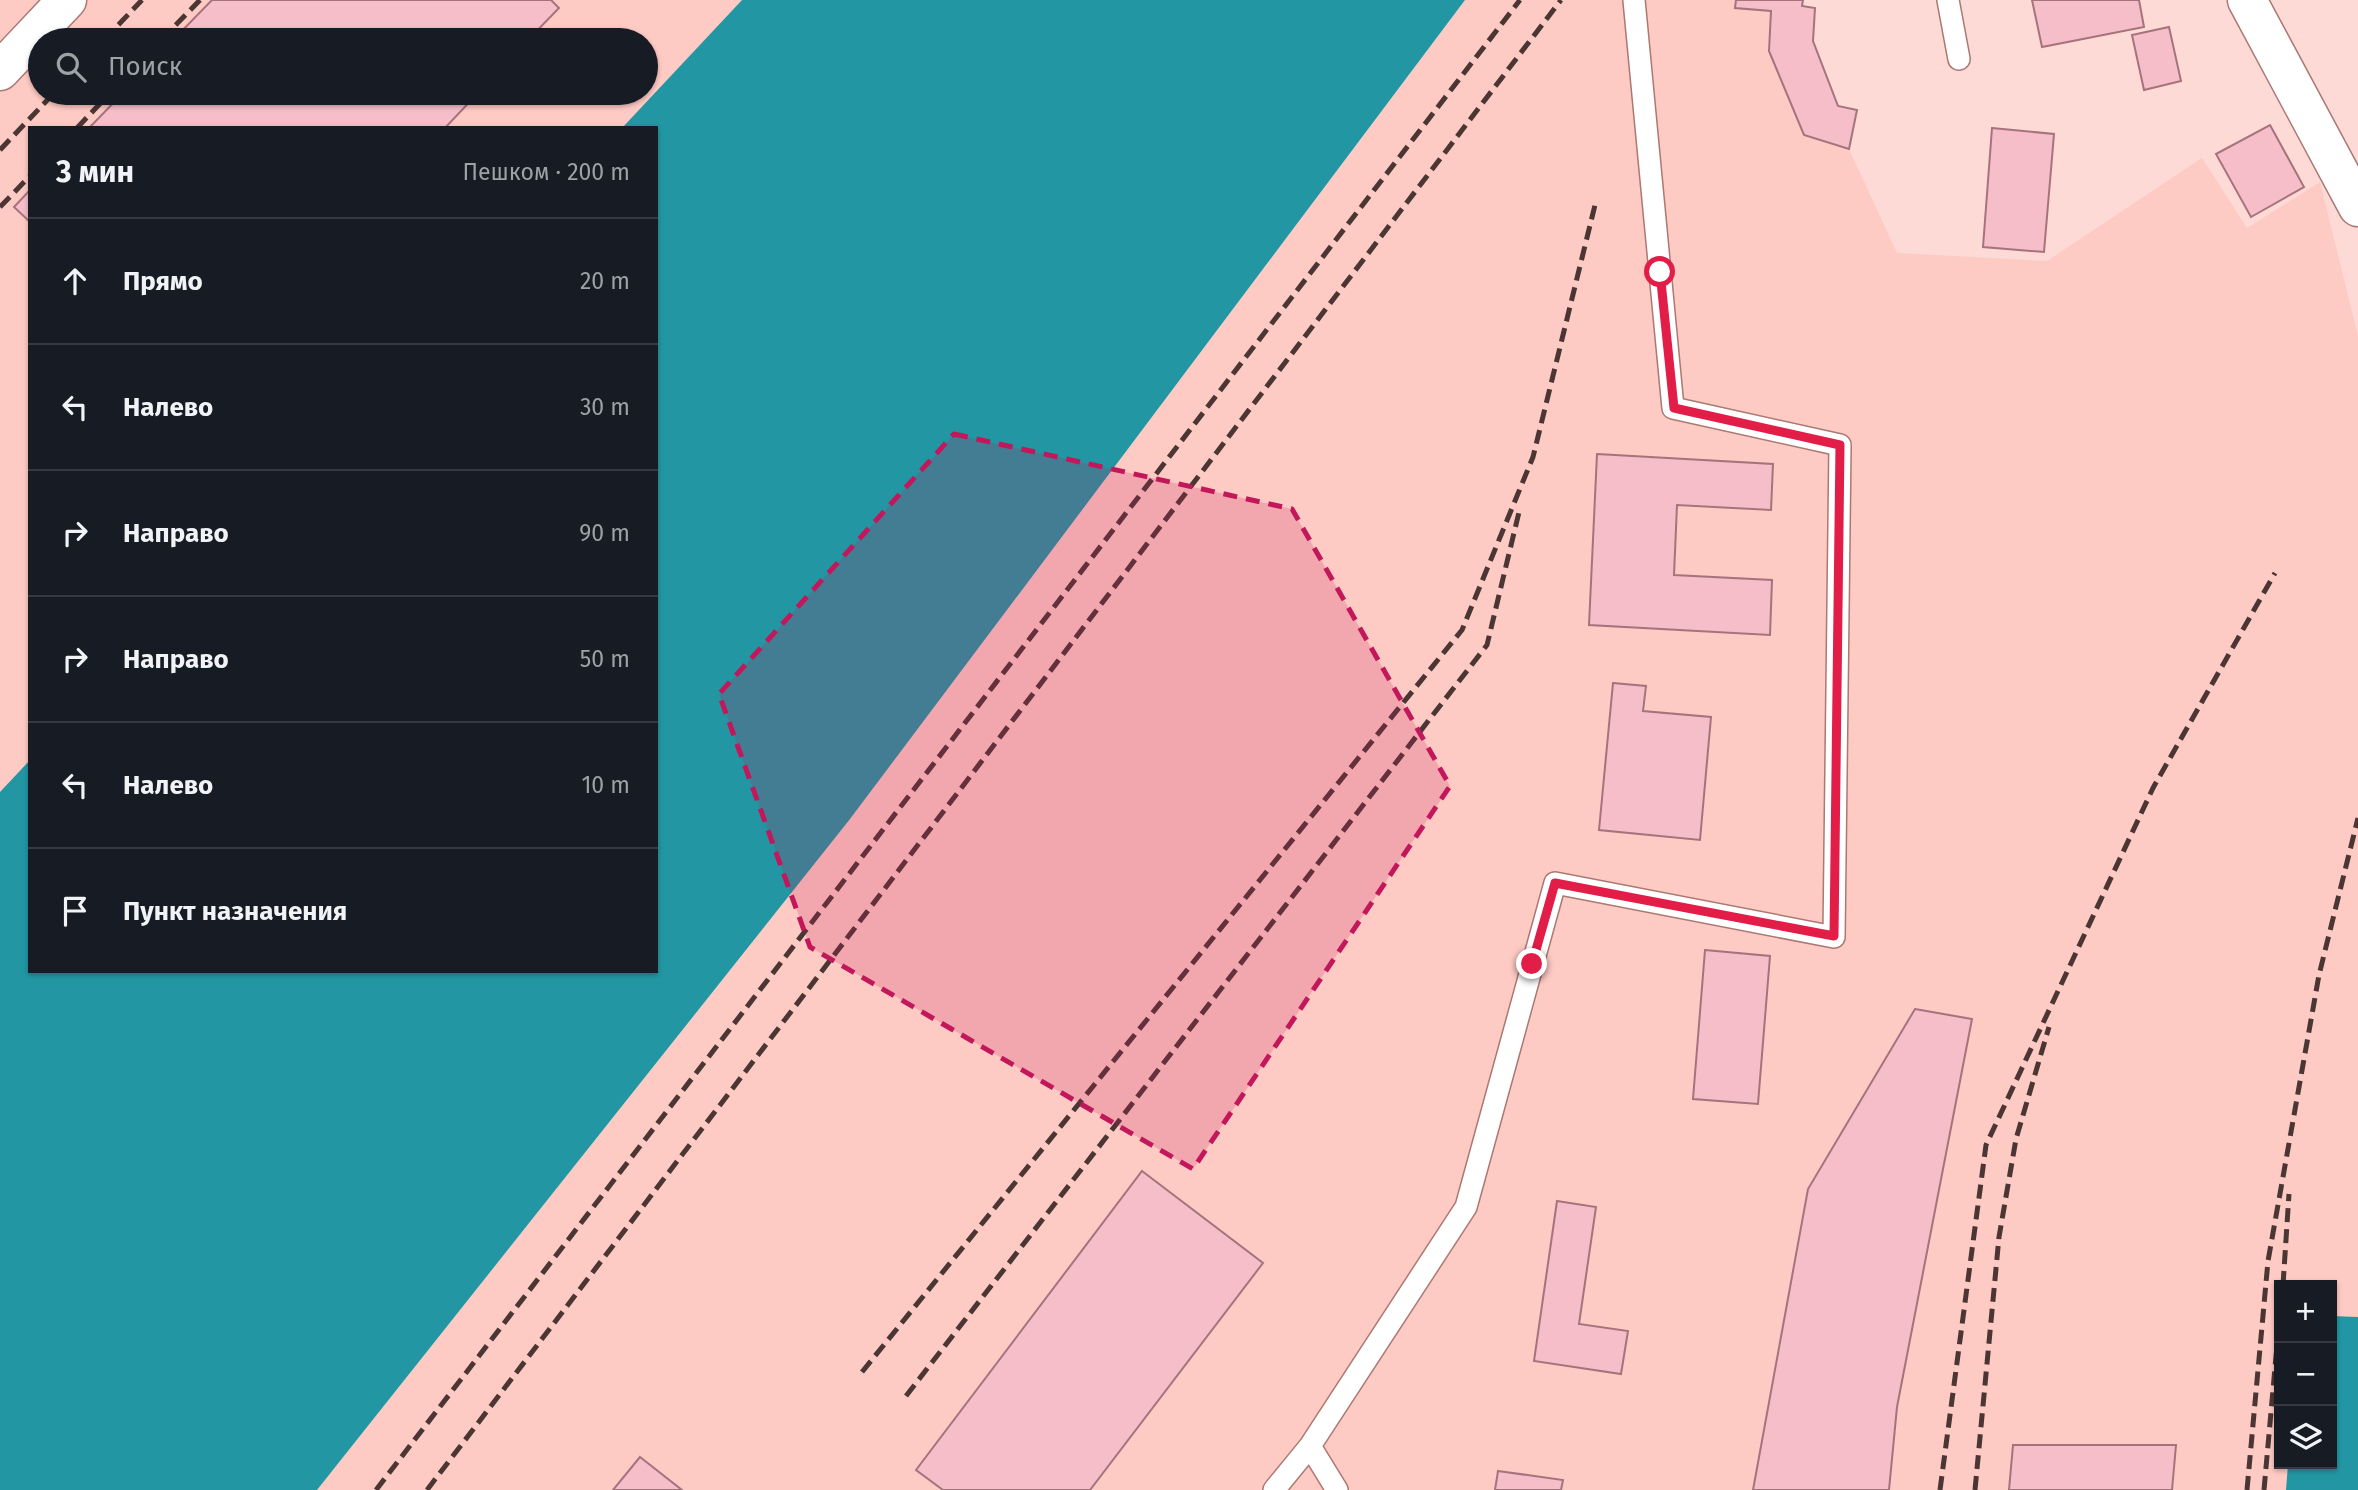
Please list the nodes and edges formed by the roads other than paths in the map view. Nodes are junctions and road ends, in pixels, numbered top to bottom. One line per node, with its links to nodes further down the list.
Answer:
1 (67, 0): 5 (main road)
2 (1634, 0): 10 (lane)
3 (1948, 0): 7 (lane)
4 (2247, 0): 9 (main road)
5 (41, 28)
6 (28, 41): 8 (main road)
7 (1959, 59)
8 (0, 71)
9 (2358, 206)
10 (1310, 1446): 11 (lane); 12 (lane)
11 (1274, 1490)
12 (1337, 1490)

